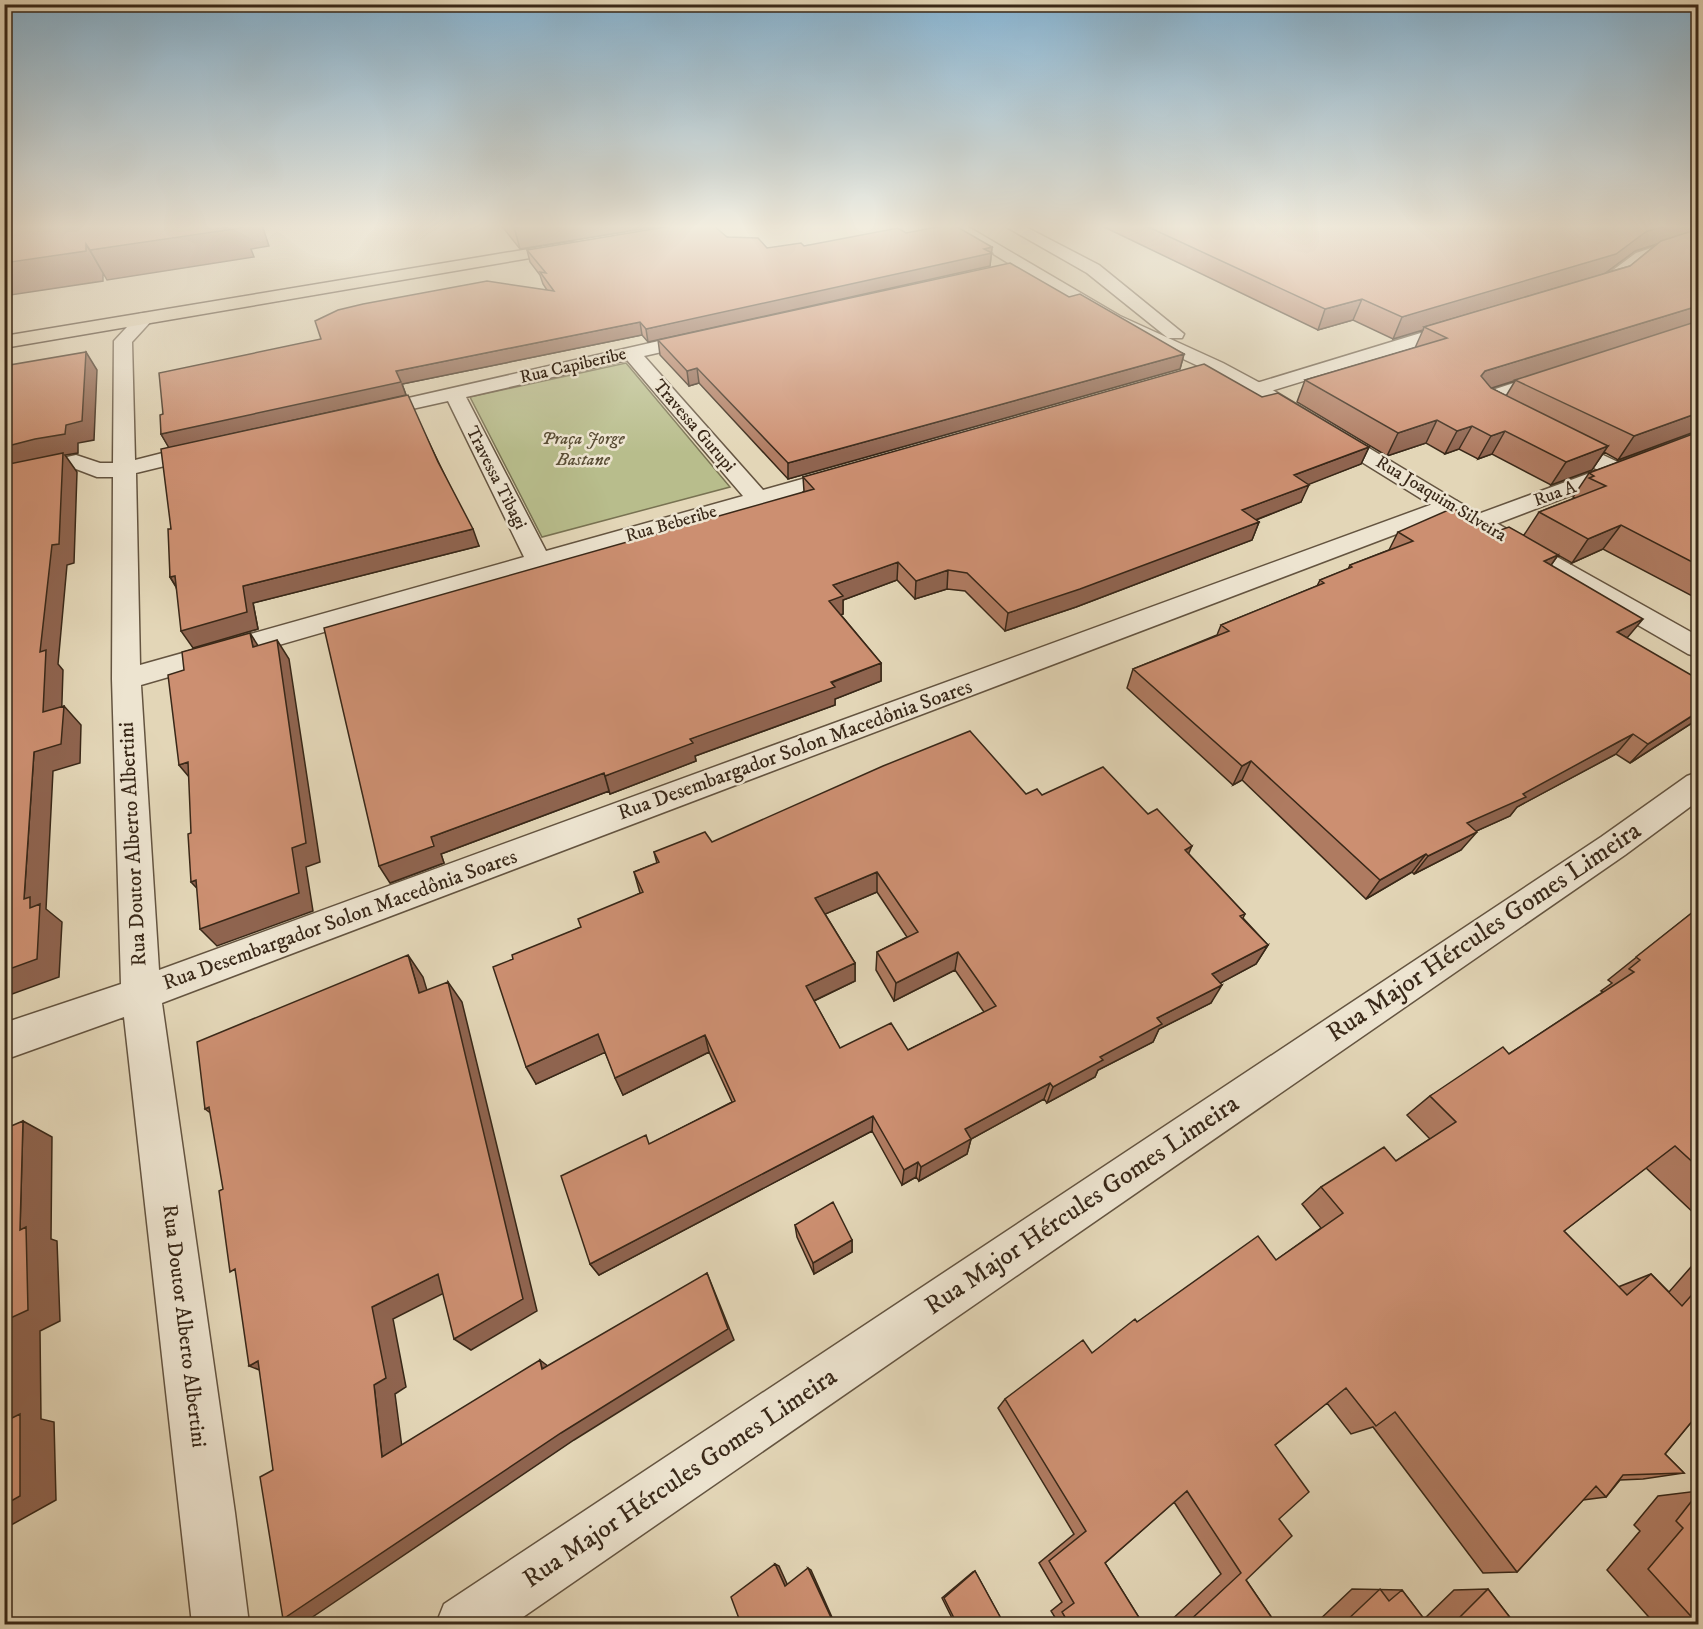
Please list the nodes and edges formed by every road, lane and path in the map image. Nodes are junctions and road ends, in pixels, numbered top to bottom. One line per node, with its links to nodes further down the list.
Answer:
1 (248, 301): 4 (main road)
2 (1081, 301): 9 (street, Rua Joaquim Silveira)
3 (1133, 301): 9 (street, Rua Joaquim Silveira)
4 (145, 318): 7 (main road); 20 (street, Rua Doutor Alberto Albertini)
5 (1474, 322): 12 (street)
6 (723, 333): 8 (street, Rua Capiberibe)
7 (4, 342)
8 (631, 353): 13 (street, Rua Capiberibe); 23 (street, Travessa Gurupi)
9 (1216, 367): 11 (street); 12 (street, Rua Joaquim Silveira)
10 (1576, 369): 15 (street)
11 (1182, 376)
12 (1257, 389): 24 (street, Rua Joaquim Silveira)
13 (454, 393): 14 (street, Rua Capiberibe); 26 (street, Travessa Tibagi)
14 (352, 416)
15 (1517, 420)
16 (1537, 431): 21 (street)
17 (1698, 440): 21 (street, Rua A)
18 (227, 444): 20 (street)
19 (872, 466): 23 (street, Rua Beberibe)
20 (125, 467): 22 (street); 28 (street, Rua Doutor Alberto Albertini)
21 (1618, 471): 25 (street, Rua A)
22 (4, 478)
23 (758, 499): 26 (street, Rua Beberibe)
24 (1449, 506): 25 (street, Rua Joaquim Silveira); 30 (street, Rua Desembargador Solon Macedônia Soares)
25 (1479, 522): 27 (street, Rua Joaquim Silveira)
26 (539, 562): 28 (street, Rua Beberibe)
27 (1698, 648)
28 (126, 679): 30 (street, Rua Doutor Alberto Albertini)
29 (1698, 784): 33 (street, Rua Major Hércules Gomes Limeira)
30 (141, 994): 31 (street, Rua Desembargador Solon Macedônia Soares); 32 (street, Rua Doutor Alberto Albertini)
31 (4, 1042)
32 (220, 1624)
33 (464, 1624)

